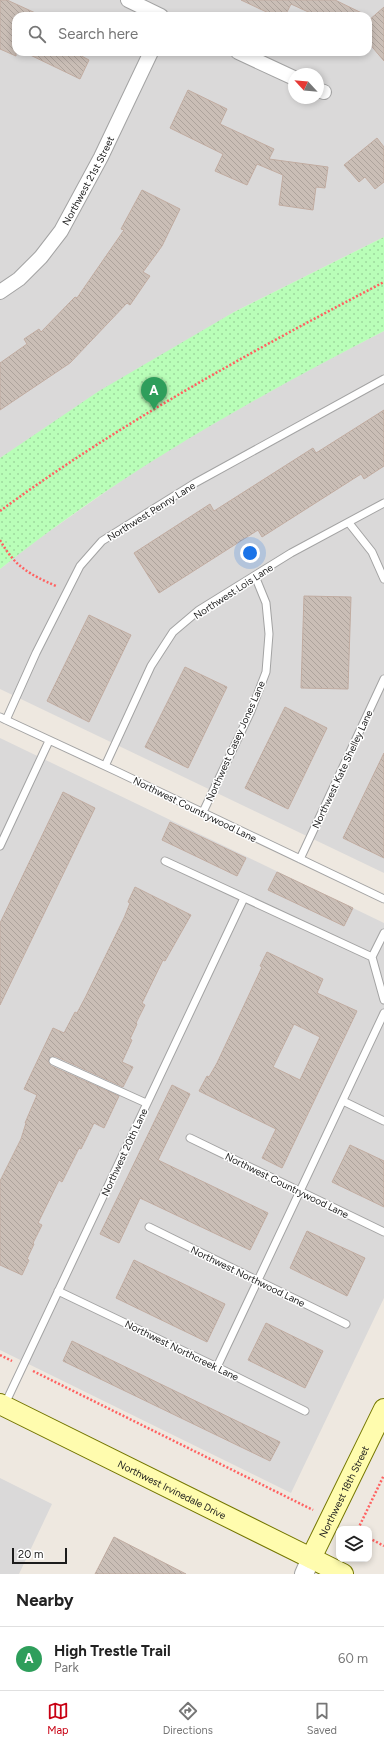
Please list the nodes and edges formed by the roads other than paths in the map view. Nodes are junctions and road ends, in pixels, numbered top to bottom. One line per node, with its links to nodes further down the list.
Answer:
1 (128, 0): 2 (street)
2 (153, 12)
3 (149, 56): 6 (street, Northwest 21st Street)
4 (247, 56): 5 (street)
5 (288, 75)
6 (0, 292)
7 (384, 379): 13 (lane, Northwest Penny Lane)
8 (384, 503): 9 (lane, Northwest Lois Lane)
9 (349, 523): 10 (lane, Northwest Lois Lane); 11 (lane)
10 (255, 576): 15 (lane, Northwest Lois Lane); 16 (lane, Northwest Casey Jones Lane)
11 (384, 579)
12 (384, 679): 18 (lane, Northwest Kate Shelley Lane)
13 (3, 719): 14 (lane, Northwest Countrywood Lane)
14 (49, 741): 15 (lane, Northwest Countrywood Lane); 17 (lane)
15 (105, 766): 16 (lane, Northwest Countrywood Lane)
16 (202, 812): 18 (lane, Northwest Countrywood Lane)
17 (0, 846)
18 (300, 859): 21 (lane, Northwest Countrywood Lane)
19 (165, 862): 20 (lane)
20 (244, 898): 23 (lane); 28 (lane, Northwest 20th Lane)
21 (384, 899)
22 (384, 933): 23 (lane)
23 (372, 957): 24 (lane)
24 (384, 1000)
25 (384, 1014): 27 (lane)
26 (54, 1062): 28 (lane)
27 (343, 1101): 29 (lane); 31 (lane)
28 (146, 1104): 35 (lane, Northwest 20th Lane)
29 (384, 1121)
30 (190, 1138): 31 (lane, Northwest Countrywood Lane)
31 (300, 1191): 33 (lane, Northwest Countrywood Lane); 34 (lane)
32 (149, 1227): 34 (lane, Northwest Northwood Lane)
33 (384, 1232)
34 (258, 1280): 36 (lane, Northwest Northwood Lane); 37 (lane)
35 (58, 1291): 37 (lane, Northwest Northcreek Lane); 38 (lane, Northwest 20th Lane)
36 (346, 1324)
37 (217, 1367): 40 (lane, Northwest Northcreek Lane)
38 (2, 1405): 41 (main road, Northwest Irvinedale Drive)
39 (384, 1409): 41 (main road, Northwest 18th Street)
40 (305, 1411)
41 (308, 1566): 42 (main road, Northwest Irvinedale Drive)
42 (344, 1574)

